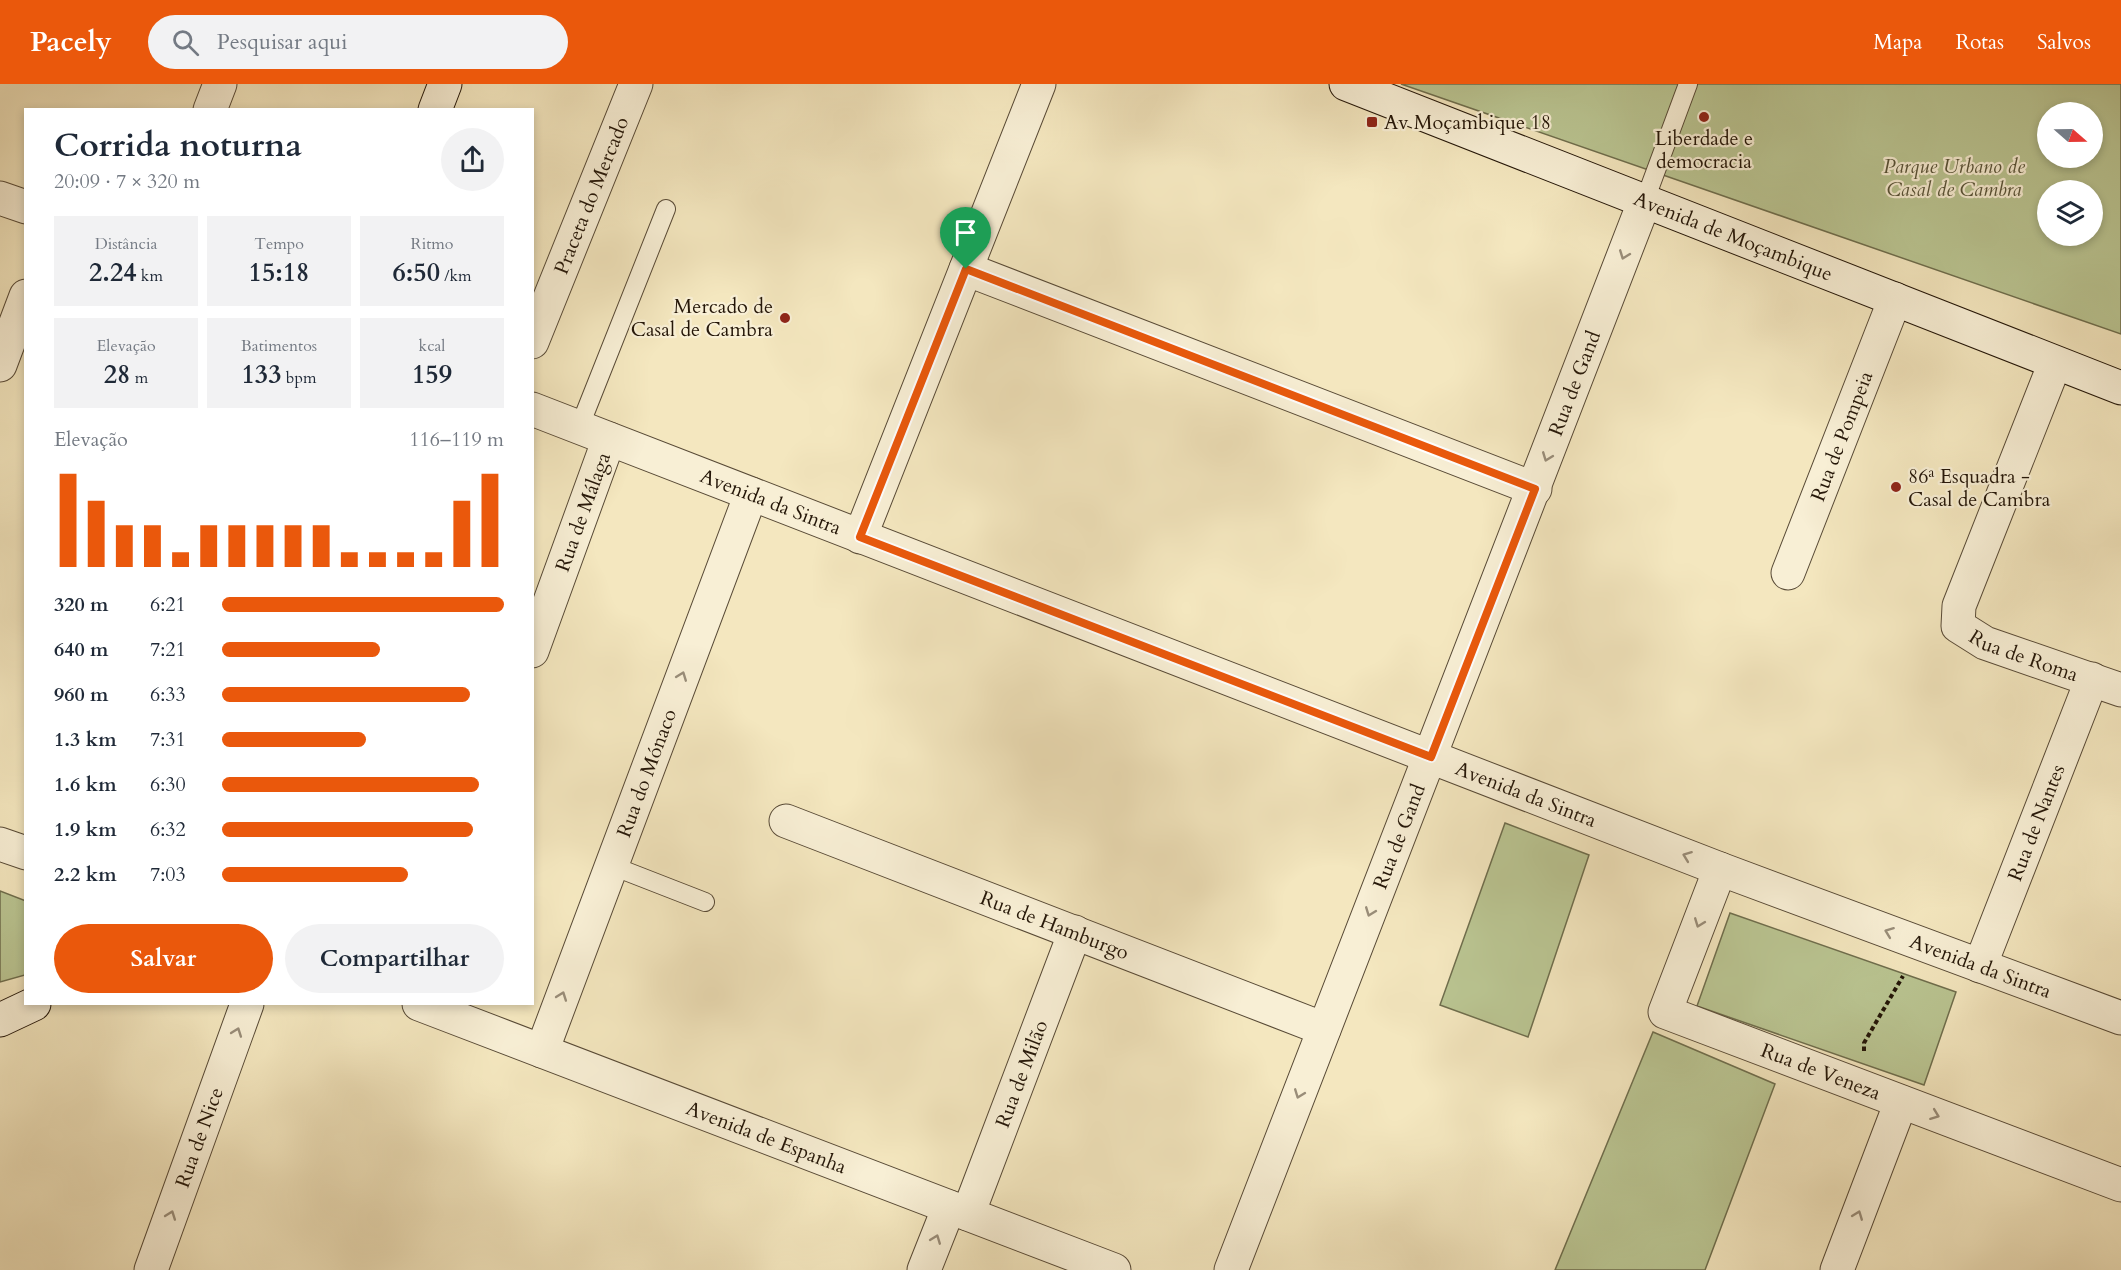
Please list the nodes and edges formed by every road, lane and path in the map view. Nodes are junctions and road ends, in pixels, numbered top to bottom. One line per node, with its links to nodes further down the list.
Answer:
1 (220, 84): 7 (street)
2 (446, 84): 8 (street)
3 (636, 84): 16 (street, Praceta do Mercado)
4 (1039, 84): 13 (street)
5 (1346, 84): 10 (street, Avenida de Moçambique)
6 (1688, 84): 10 (lane)
7 (211, 108)
8 (436, 108)
9 (0, 198): 11 (street)
10 (1645, 200): 14 (street, Avenida de Moçambique); 22 (street, Rua de Gand, one-way to 22)
11 (24, 206)
12 (666, 209): 21 (lane)
13 (966, 269): 22 (street); 24 (street)
14 (1895, 299): 17 (street, Avenida de Moçambique); 25 (street, Rua de Pompeia)
15 (24, 302): 18 (street)
16 (534, 337)
17 (2055, 363): 19 (street, Avenida de Moçambique); 27 (street, Rua de Roma)
18 (0, 365)
19 (2121, 388)
20 (534, 411): 21 (street, Avenida da Sintra)
21 (594, 434): 23 (street, Avenida da Sintra); 26 (street, Rua de Málaga)
22 (1535, 489): 28 (street, Rua de Gand)
23 (751, 494): 24 (street, Avenida da Sintra); 32 (street, Rua do Mónaco, one-way to 23)
24 (860, 537): 28 (street, Avenida da Sintra)
25 (1788, 573)
26 (534, 644)
27 (2107, 685): 37 (street, Rua de Nantes)
28 (1431, 757): 33 (street, Avenida da Sintra, one-way to 28); 43 (street, Rua de Gand, one-way to 43)
29 (786, 821): 35 (street, Rua de Hamburgo)
30 (0, 844): 31 (street)
31 (24, 853)
32 (610, 865): 34 (lane); 44 (street, Rua do Mónaco, one-way to 32)
33 (1720, 868): 36 (street, Avenida da Sintra, one-way to 33); 45 (street, Rua de Veneza, one-way to 45)
34 (705, 902)
35 (1075, 932): 43 (street, Rua de Hamburgo); 48 (street, Rua de Milão)
36 (1922, 944): 37 (street, Avenida da Sintra); 45 (path)
37 (1980, 966): 41 (street, Avenida da Sintra)
38 (32, 1005): 42 (street)
39 (247, 1005): 49 (street, Rua de Nice, one-way to 39)
40 (421, 1005): 44 (street, Avenida de Espanha)
41 (2121, 1018)
42 (0, 1020)
43 (1324, 1029): 52 (street, Rua de Gand, one-way to 52)
44 (542, 1051): 48 (street, Avenida de Espanha)
45 (1862, 1088): 46 (street, Rua de Veneza)
46 (1901, 1102): 47 (street, Rua de Veneza, one-way to 47); 53 (street, one-way to 46)
47 (2121, 1185)
48 (958, 1211): 50 (street, Rua de Milão, one-way to 48); 51 (street, Avenida de Espanha)
49 (151, 1270)
50 (924, 1270)
51 (1114, 1270)
52 (1231, 1270)
53 (1837, 1270)

